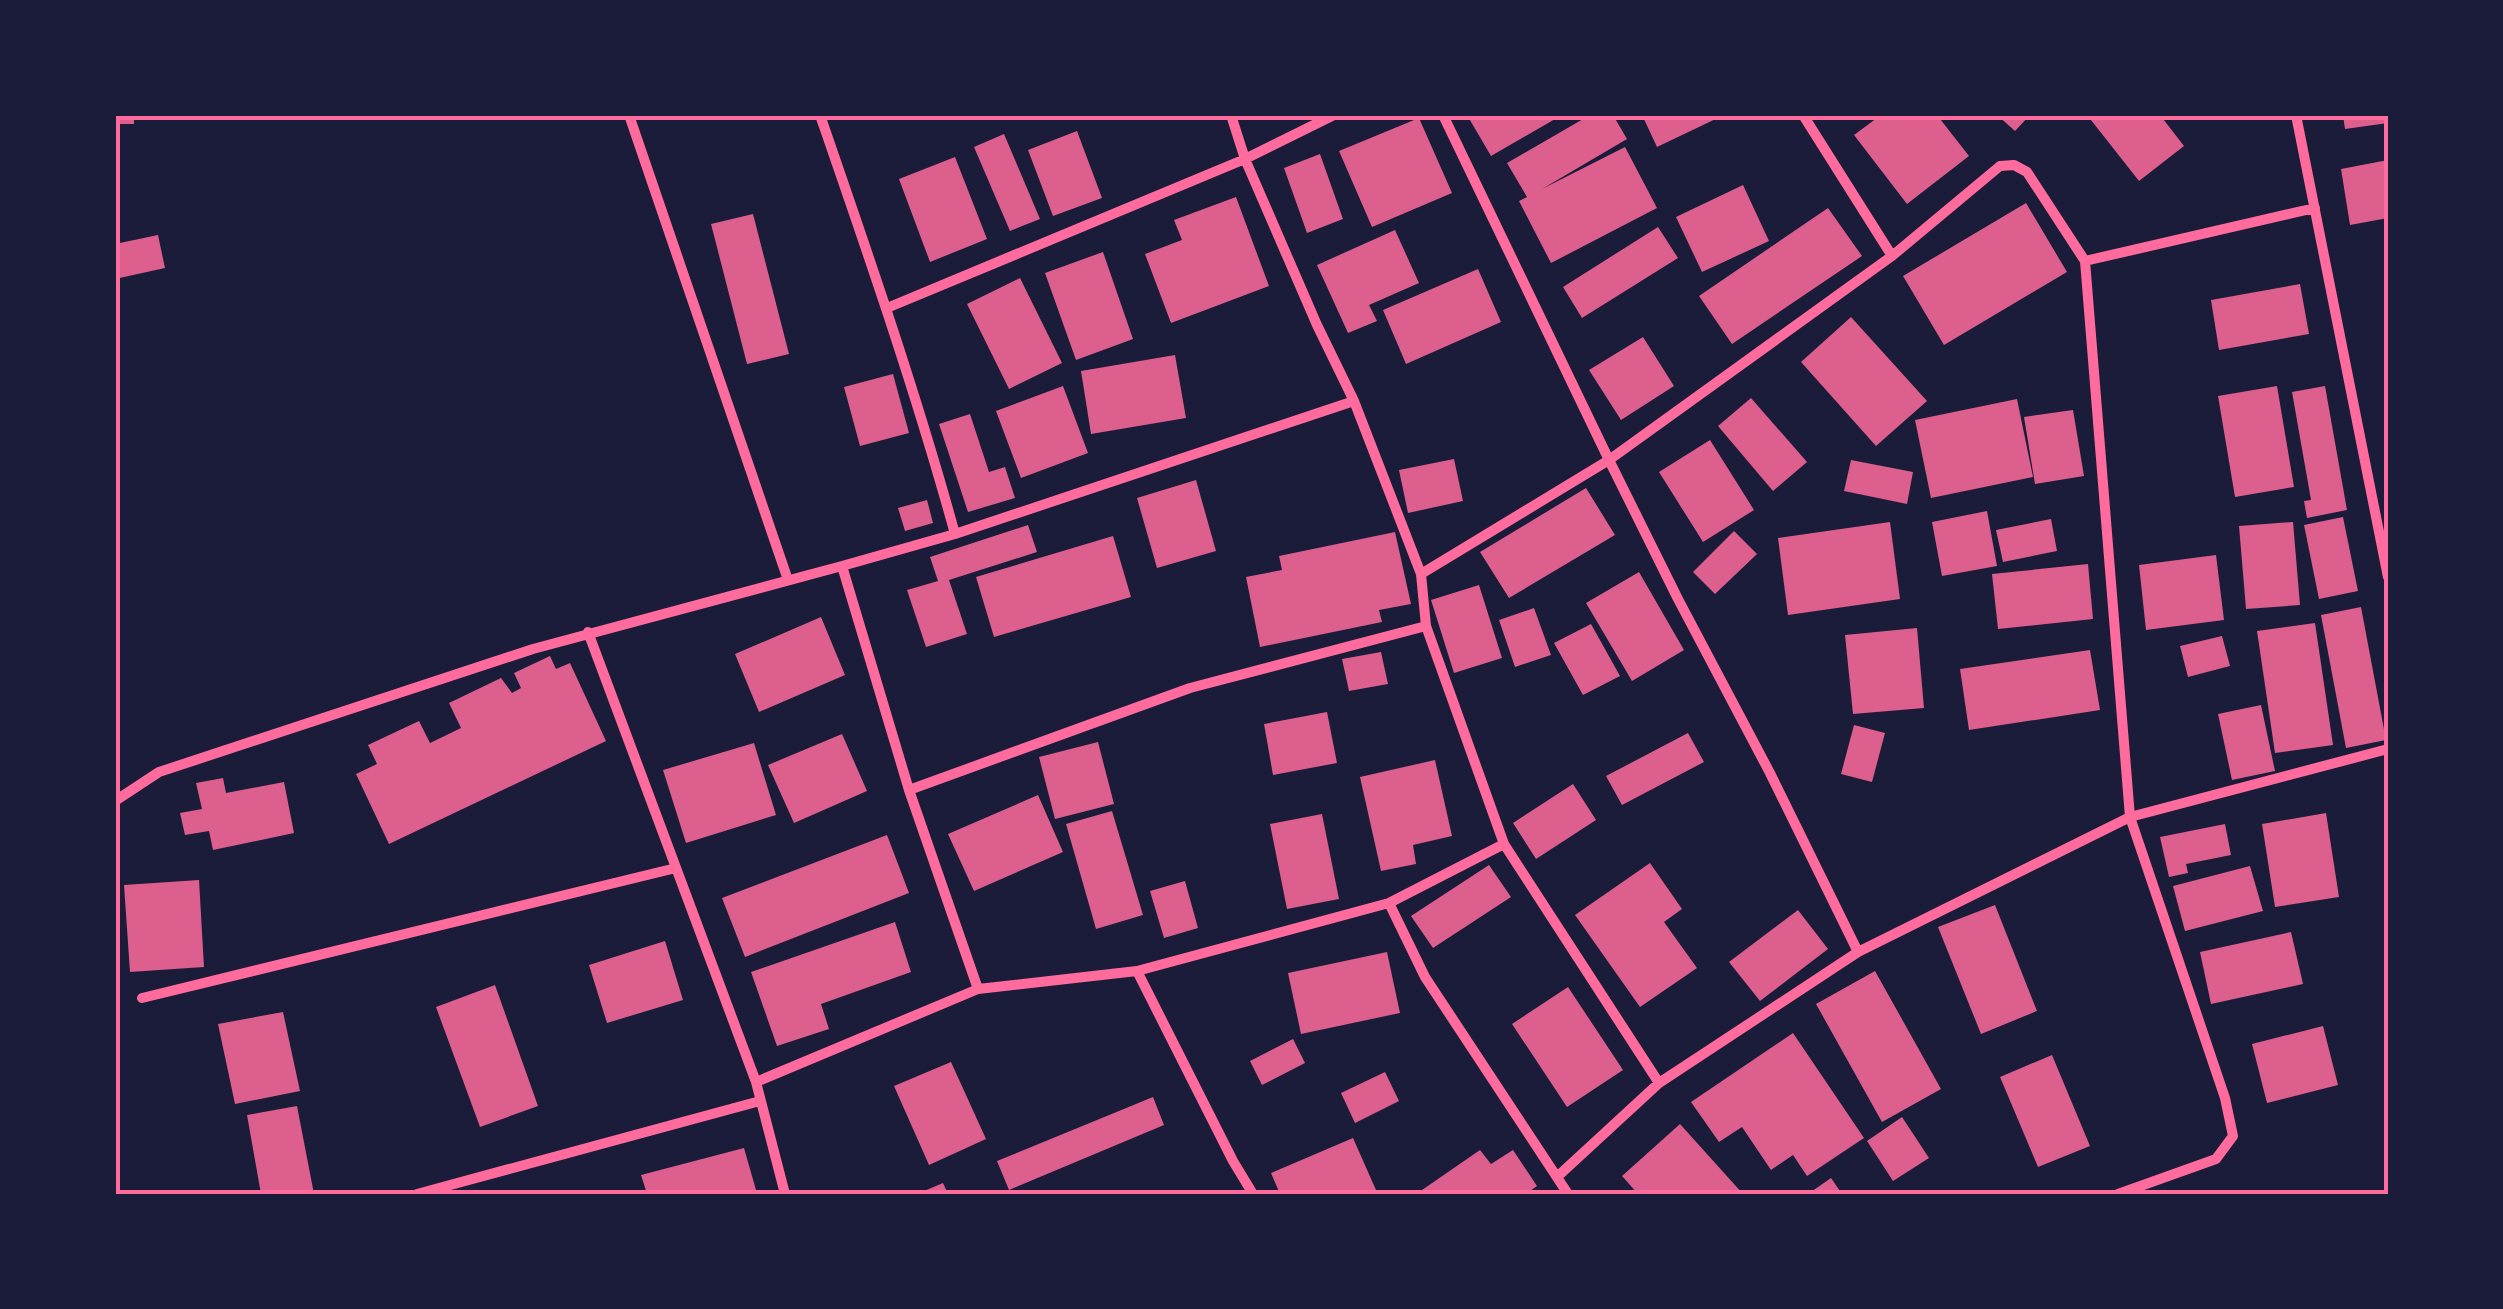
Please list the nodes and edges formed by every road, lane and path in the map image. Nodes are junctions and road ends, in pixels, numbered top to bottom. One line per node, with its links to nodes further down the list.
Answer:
1 (629, 115): 19 (street)
2 (820, 115): 12 (street)
3 (1231, 115): 8 (street)
4 (1334, 115): 8 (street)
5 (1443, 115): 14 (street)
6 (1803, 115): 10 (street)
7 (2296, 115): 9 (street)
8 (1245, 159): 12 (street); 13 (street)
9 (2315, 208): 11 (street); 18 (street)
10 (1892, 256): 11 (street); 14 (street)
11 (2085, 262): 25 (street)
12 (886, 308): 15 (street)
13 (1354, 401): 15 (street); 17 (street)
14 (1609, 460): 17 (street); 29 (street)
15 (956, 534): 16 (street)
16 (842, 566): 19 (street); 23 (street)
17 (1421, 574): 20 (street)
18 (2388, 578)
19 (788, 580): 21 (street)
20 (1426, 626): 23 (street); 26 (street)
21 (588, 632): 24 (street); 27 (street)
22 (2388, 749): 25 (street)
23 (909, 790): 31 (street)
24 (115, 801)
25 (2130, 817): 29 (street); 41 (street)
26 (1504, 844): 28 (street); 34 (street)
27 (676, 868): 32 (street); 33 (street)
28 (1389, 903): 30 (street); 36 (street)
29 (1858, 952): 34 (street)
30 (1137, 971): 31 (street); 39 (street)
31 (978, 989): 33 (street)
32 (142, 998)
33 (756, 1082): 35 (street)
34 (1659, 1083): 36 (street)
35 (760, 1101): 37 (street); 38 (street)
36 (1557, 1177): 40 (street)
37 (418, 1194)
38 (784, 1194)
39 (1253, 1194)
40 (1568, 1194)
41 (2118, 1194)

